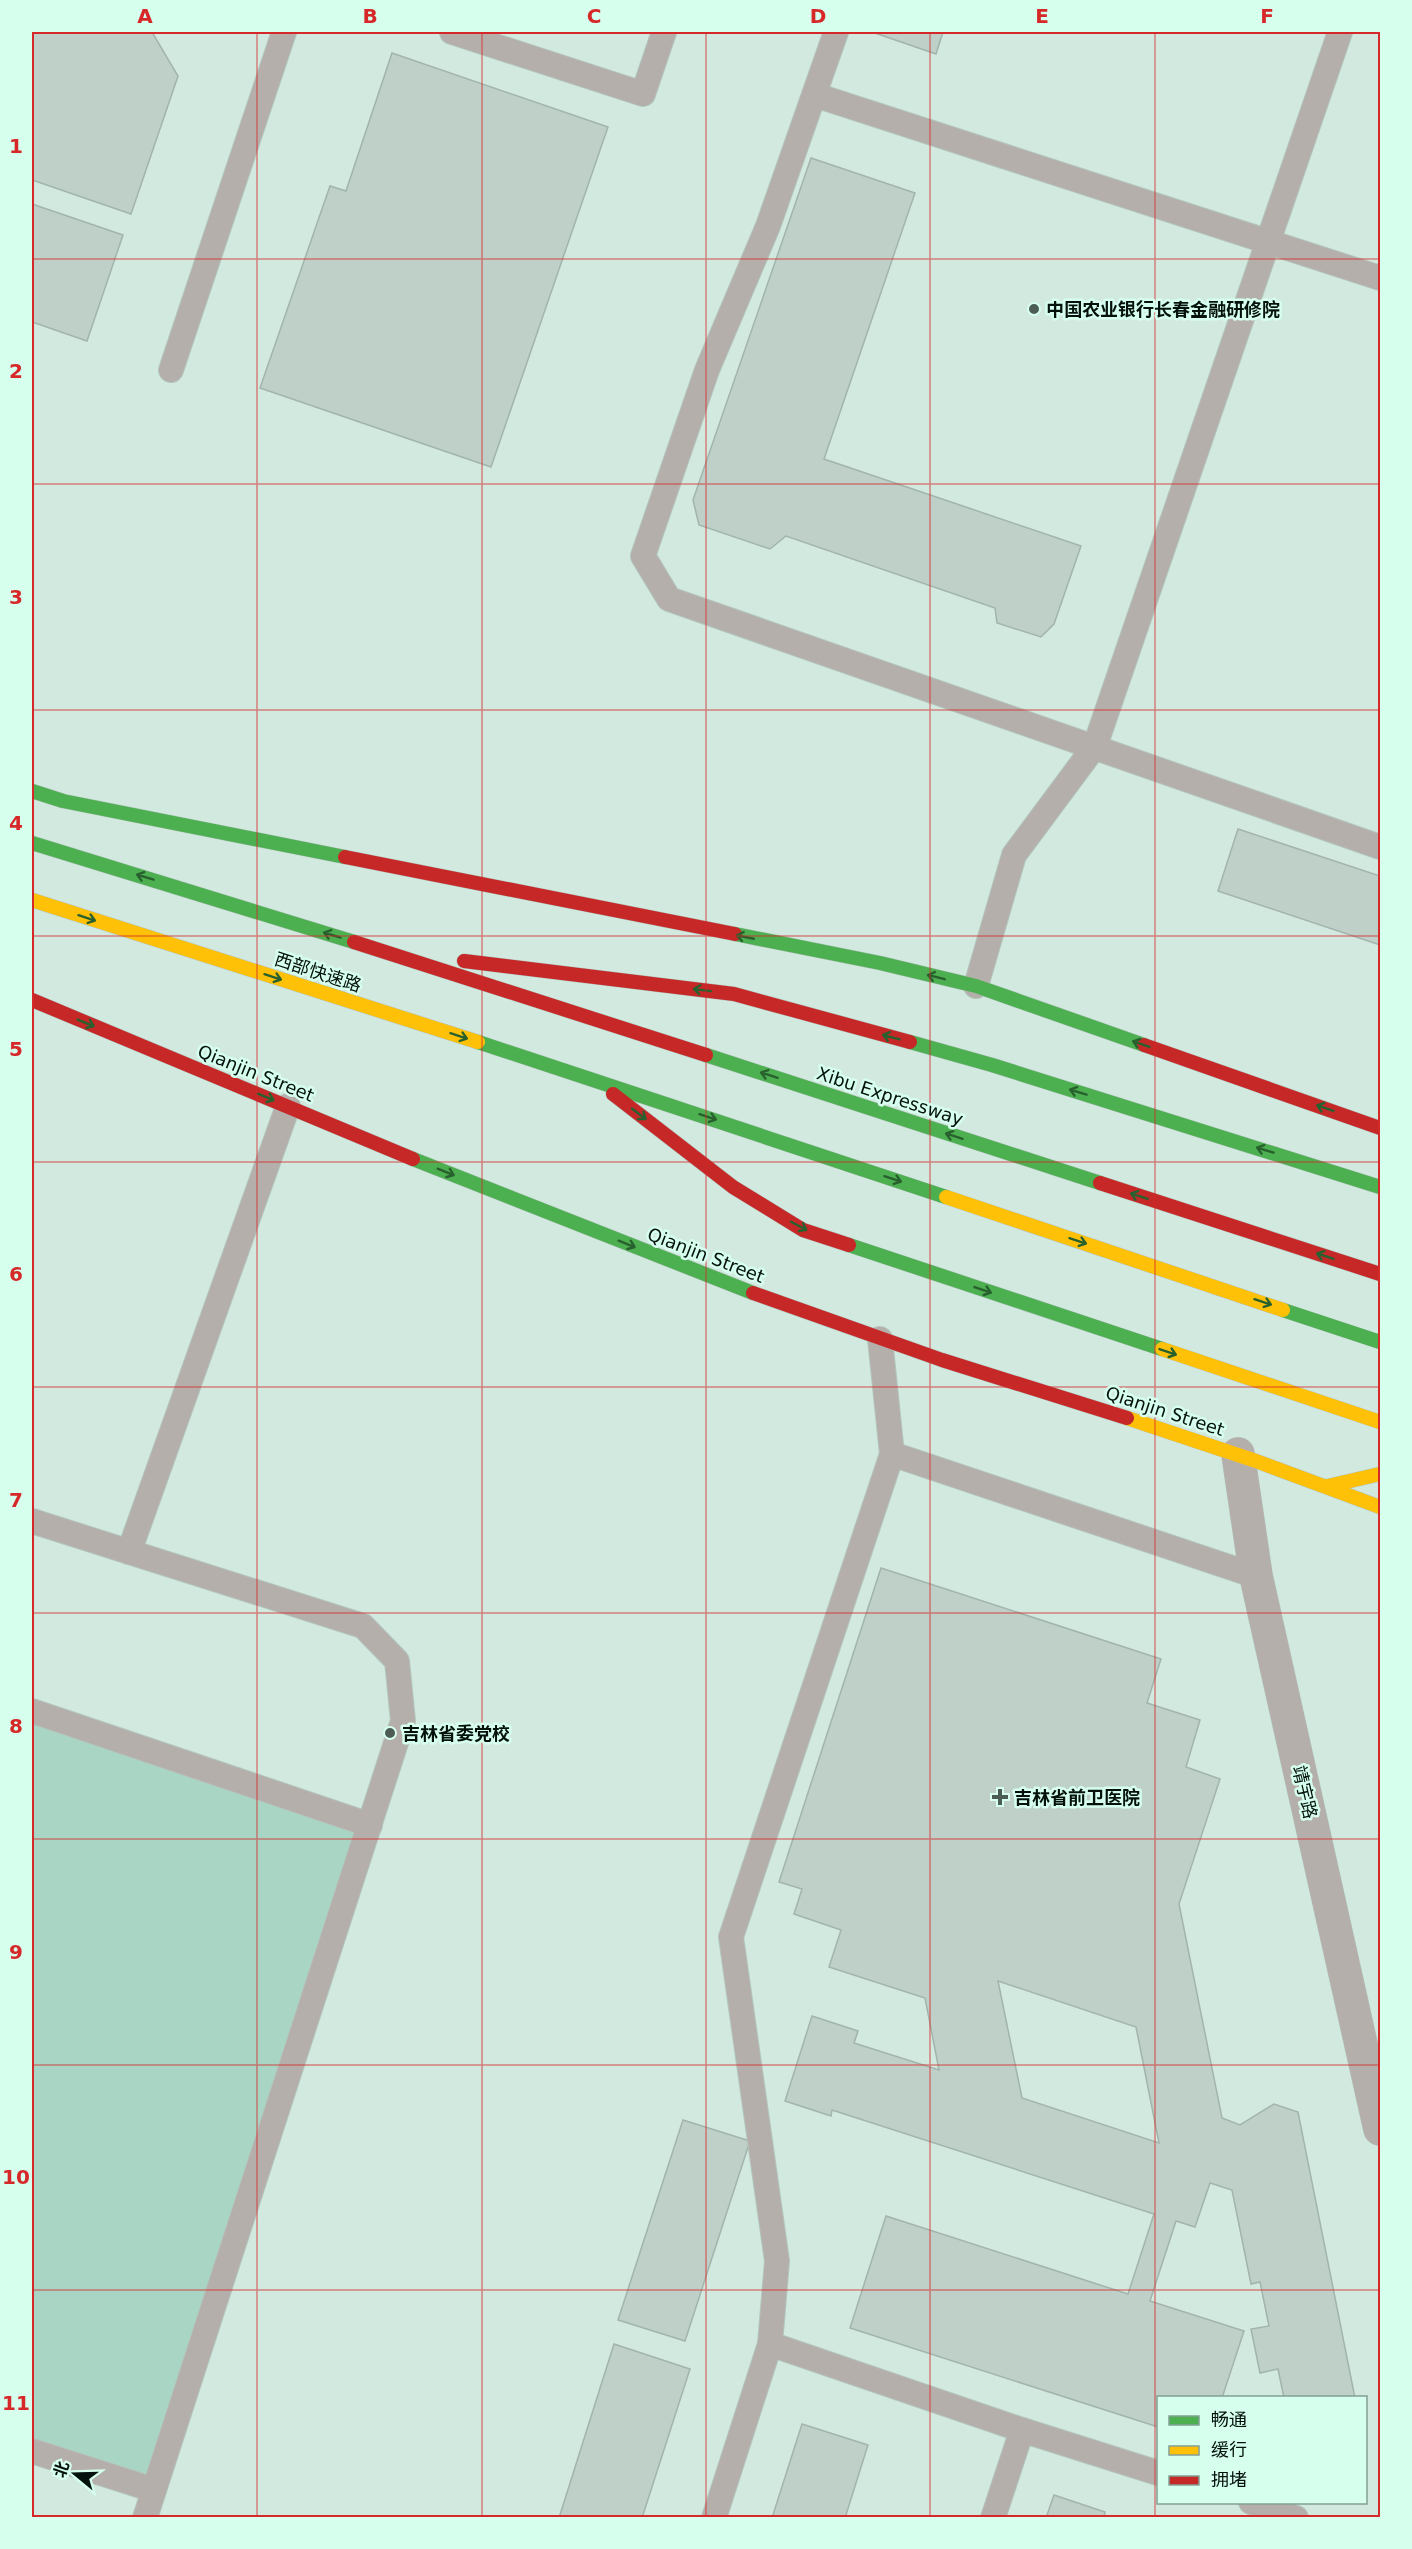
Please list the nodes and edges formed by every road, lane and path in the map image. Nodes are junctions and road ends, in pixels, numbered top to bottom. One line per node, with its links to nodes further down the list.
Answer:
1 (284, 32): 9 (lane)
2 (452, 32): 3 (lane)
3 (664, 32)
4 (836, 32): 6 (lane)
5 (1340, 32): 7 (lane)
6 (815, 95): 7 (lane); 10 (lane)
7 (1269, 242): 8 (lane); 10 (lane)
8 (1380, 278)
9 (171, 370)
10 (1095, 746): 13 (lane); 16 (lane)
11 (32, 791): 16 (main road, one-way to 11)
12 (32, 843): 15 (main road, one-way to 12)
13 (1380, 847)
14 (32, 900): 18 (main road, 西部快速路, one-way to 18)
15 (388, 952): 21 (main road, one-way to 15); 22 (main road, Xibu Expressway, one-way to 15)
16 (976, 986): 20 (main road, one-way to 16)
17 (32, 1000): 19 (main road, Qianjin Street, one-way to 19)
18 (593, 1079): 24 (main road, one-way to 24); 25 (main road, one-way to 25)
19 (288, 1106): 23 (main road, Qianjin Street, one-way to 23); 32 (lane)
20 (1380, 1128)
21 (1380, 1187)
22 (1380, 1274)
23 (880, 1339): 26 (lane); 27 (main road, Qianjin Street)
24 (1380, 1342)
25 (1380, 1422)
26 (892, 1454): 33 (lane); 37 (lane)
27 (1238, 1454): 29 (main road, Qianjin Street); 33 (street, 靖宇路)
28 (1380, 1474): 29 (main road)
29 (1328, 1486): 30 (main road, Qianjin Street)
30 (1380, 1508)
31 (32, 1521): 32 (lane)
32 (129, 1552): 35 (lane)
33 (1256, 1576): 36 (street, 靖宇路)
34 (32, 1711): 35 (lane)
35 (370, 1825): 41 (lane)
36 (1380, 2129)
37 (770, 2344): 38 (lane); 44 (lane)
38 (1022, 2430): 40 (lane); 45 (lane)
39 (32, 2451): 41 (lane)
40 (1157, 2473)
41 (154, 2490): 43 (lane)
42 (1255, 2504): 46 (lane)
43 (145, 2517)
44 (714, 2517)
45 (993, 2517)
46 (1296, 2517)

